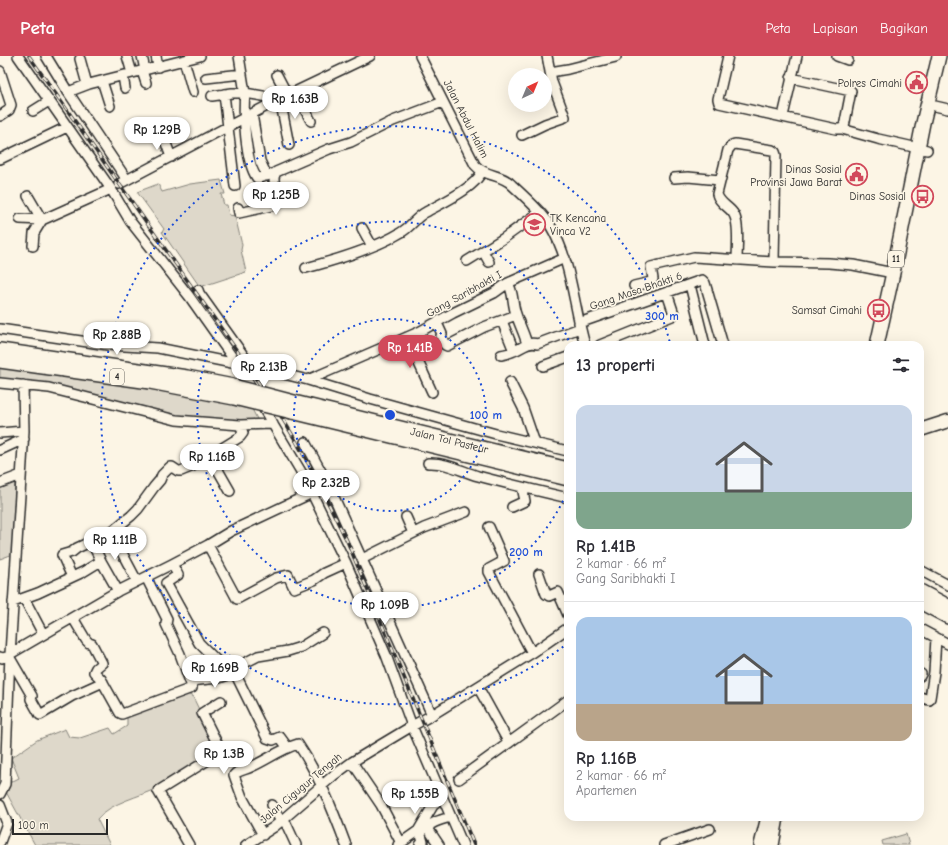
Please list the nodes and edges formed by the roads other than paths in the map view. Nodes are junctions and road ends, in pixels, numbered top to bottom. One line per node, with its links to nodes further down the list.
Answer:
1 (18, 56): 42 (street)
2 (46, 56): 36 (street)
3 (127, 56): 27 (street)
4 (142, 56): 23 (street)
5 (156, 56): 21 (street)
6 (200, 56): 16 (street)
7 (239, 56): 26 (street)
8 (370, 56): 41 (street)
9 (420, 56): 43 (street, Jalan Abdul Halim)
10 (547, 56): 22 (street)
11 (728, 56): 49 (street)
12 (797, 56): 31 (street)
13 (837, 56): 20 (street)
14 (939, 56): 58 (highway, 11)
15 (946, 56): 45 (highway, 11)
16 (186, 58): 19 (street); 37 (street)
17 (611, 58): 25 (street)
18 (80, 59): 34 (street)
19 (174, 59): 21 (street)
20 (848, 60)
21 (158, 67): 23 (street)
22 (549, 68)
23 (143, 70): 27 (street); 33 (street)
24 (0, 71): 48 (street)
25 (552, 72)
26 (242, 74): 29 (street); 38 (street)
27 (127, 75): 32 (street); 35 (street)
28 (276, 75): 41 (street)
29 (206, 78)
30 (552, 78): 55 (street)
31 (791, 78): 49 (street); 54 (street)
32 (102, 81): 34 (street); 44 (street)
33 (146, 83)
34 (87, 84): 36 (street)
35 (125, 88)
36 (68, 92): 59 (street)
37 (193, 92)
38 (245, 93): 39 (street); 41 (street); 50 (street)
39 (224, 94): 40 (street); 53 (street)
40 (212, 96)
41 (288, 96): 50 (street); 51 (street); 57 (street)
42 (49, 101): 47 (street); 52 (street)
43 (443, 102): 61 (street, Jalan Abdul Halim); 62 (street)
44 (110, 106)
45 (935, 106): 46 (street); 58 (highway, 11)
46 (948, 109)
47 (33, 110)
48 (0, 116)
49 (783, 116): 54 (street)
50 (248, 117): 53 (street); 62 (street)
51 (311, 122)
52 (67, 127): 60 (street); 66 (street)
53 (228, 127): 59 (street); 65 (street)
54 (842, 129): 58 (street)
55 (522, 135)
56 (164, 138): 59 (street)
57 (289, 144)
58 (922, 149): 82 (highway, 11); 99 (highway, 11)
59 (171, 157)
60 (0, 159)
61 (482, 172): 69 (street, Jalan Abdul Halim); 74 (street)
62 (271, 175): 68 (street)
63 (674, 178): 64 (street)
64 (720, 180): 77 (street); 80 (street)
65 (235, 186)
66 (111, 189): 71 (street); 106 (street)
67 (28, 196): 71 (street)
68 (238, 208)
69 (540, 212): 75 (street); 76 (street, Jalan Abdul Halim)
70 (20, 219): 71 (street)
71 (42, 220): 73 (street)
72 (362, 228): 74 (street)
73 (33, 246)
74 (372, 246): 81 (street)
75 (483, 251): 78 (street); 79 (street)
76 (565, 258): 83 (street, Gang Saribhakti I); 91 (street, Jalan Abdul Halim)
77 (736, 260): 80 (street); 85 (street)
78 (467, 261)
79 (489, 262)
80 (774, 262): 82 (street)
81 (306, 268)
82 (893, 273): 98 (highway, 11)
83 (508, 283): 88 (street); 90 (street, Gang Saribhakti I)
84 (690, 285): 87 (street, Gang Masa Bhakti 6); 96 (street); 97 (street, Gang Masa Bhakti 6)
85 (634, 286)
86 (198, 290): 108 (street)
87 (667, 293): 91 (street, Gang Masa Bhakti 6); 95 (street)
88 (516, 315): 89 (street); 100 (street)
89 (502, 321): 90 (street); 102 (street)
90 (436, 323): 93 (street, Gang Saribhakti I)
91 (579, 325): 94 (street, Jalan Abdul Halim); 100 (street, Gang Masa Bhakti 6)
92 (0, 329): 106 (street)
93 (407, 337): 108 (street, Gang Saribhakti I); 113 (street)
94 (584, 341)
95 (610, 341)
96 (704, 341)
97 (722, 341)
98 (878, 341)
99 (886, 341)
100 (527, 344): 102 (street)
101 (0, 350): 112 (highway, Jalan Tol Pasteur / 4)
102 (514, 352): 103 (street)
103 (501, 355)
104 (564, 358): 107 (street)
105 (0, 361): 112 (highway, Jalan Tol Pasteur / 4)
106 (237, 364): 115 (street)
107 (543, 366)
108 (308, 380): 122 (street)
109 (510, 382): 122 (street)
110 (0, 383): 111 (street)
111 (23, 385): 116 (street); 119 (street)
112 (233, 392): 126 (highway, Jalan Tol Pasteur / 4, bridge)
113 (432, 392)
114 (948, 421): 117 (main road)
115 (273, 424): 116 (street); 134 (street)
116 (240, 425): 125 (street)
117 (924, 429)
118 (0, 433): 119 (street)
119 (24, 435): 123 (street); 129 (street)
120 (0, 437): 123 (street)
121 (305, 442): 144 (street)
122 (535, 443): 124 (street)
123 (4, 448)
124 (564, 450)
125 (210, 456): 133 (street); 140 (street)
126 (517, 462): 128 (highway, Jalan Tol Pasteur / 4); 130 (highway, Jalan Tol Pasteur / 4)
127 (428, 463): 132 (street)
128 (564, 468)
129 (21, 475): 131 (street); 157 (street)
130 (564, 478)
131 (0, 483)
132 (522, 487): 135 (street); 136 (street)
133 (230, 491)
134 (312, 493): 143 (street); 146 (street)
135 (564, 497)
136 (512, 507)
137 (466, 512): 141 (street)
138 (406, 517): 141 (street)
139 (489, 527): 169 (street)
140 (111, 532): 142 (street); 152 (street)
141 (413, 533): 144 (street)
142 (91, 541): 145 (street); 150 (street)
143 (208, 545): 146 (street); 147 (street)
144 (362, 559): 179 (street)
145 (101, 561): 150 (street); 154 (street)
146 (346, 563): 180 (street)
147 (172, 564): 151 (street); 172 (street)
148 (924, 572): 153 (street)
149 (539, 574): 159 (street)
150 (72, 577): 156 (street)
151 (146, 577): 152 (street); 173 (street)
152 (137, 581): 154 (street)
153 (948, 584)
154 (118, 591): 162 (street)
155 (924, 592): 160 (highway)
156 (24, 598): 157 (street); 166 (street)
157 (13, 602): 171 (street)
158 (924, 604): 161 (highway)
159 (564, 606)
160 (948, 606)
161 (948, 617)
162 (73, 618): 166 (street); 174 (street)
163 (564, 631): 169 (street, Jalan Cigugur Tengah)
164 (924, 631): 167 (street)
165 (323, 633): 172 (street)
166 (43, 634): 171 (street)
167 (936, 638): 168 (street); 176 (street)
168 (948, 644)
169 (532, 653): 175 (street, Jalan Cigugur Tengah)
170 (0, 656): 171 (street)
171 (10, 656): 174 (street); 186 (street)
172 (234, 671): 173 (street); 182 (street)
173 (190, 681): 174 (street)
174 (103, 682)
175 (478, 687): 179 (street, Jalan Cigugur Tengah); 181 (street)
176 (924, 698)
177 (221, 701): 199 (street)
178 (564, 703): 181 (street)
179 (432, 715): 180 (street, Jalan Cigugur Tengah)
180 (412, 726): 183 (street, Jalan Cigugur Tengah); 187 (street)
181 (509, 743): 184 (street)
182 (288, 748): 185 (street); 196 (street)
183 (352, 762): 185 (street, Jalan Cigugur Tengah); 198 (street)
184 (458, 779)
185 (322, 787): 191 (street, Jalan Cigugur Tengah); 202 (street)
186 (0, 794)
187 (442, 796): 190 (street); 198 (street)
188 (272, 804): 191 (street)
189 (0, 805): 197 (street)
190 (451, 817): 194 (street); 205 (street)
191 (282, 820): 196 (street, Jalan Cigugur Tengah); 201 (street)
192 (767, 821): 207 (highway)
193 (777, 821): 208 (highway)
194 (427, 827): 203 (street); 204 (street)
195 (710, 829): 206 (street)
196 (263, 835): 200 (street, Jalan Cigugur Tengah)
197 (0, 842)
198 (399, 844)
199 (189, 845)
200 (246, 845)
201 (296, 845)
202 (346, 845)
203 (420, 845)
204 (439, 845)
205 (463, 845)
206 (664, 845)
207 (761, 845)
208 (772, 845)

